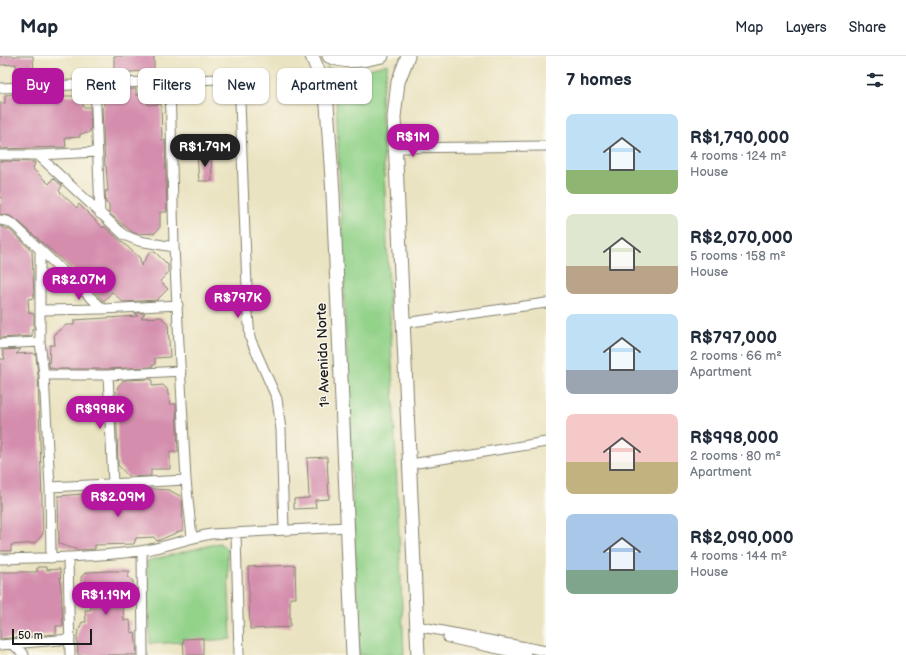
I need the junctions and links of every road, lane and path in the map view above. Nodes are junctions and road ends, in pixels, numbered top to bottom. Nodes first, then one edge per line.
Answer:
1 (312, 56) edge
2 (329, 56) edge
3 (382, 56) edge
4 (408, 56) edge
5 (205, 81) edge
6 (72, 84) edge
7 (0, 88) edge
8 (96, 104) edge
9 (171, 104) edge
10 (546, 146) edge
11 (396, 148) junction
12 (97, 152) junction
13 (0, 155) edge
14 (38, 155) junction
15 (100, 214) junction
16 (0, 220) edge
17 (174, 247) junction
18 (40, 250) junction
19 (546, 303) edge
20 (178, 304) junction
21 (103, 309) junction
22 (41, 310) junction
23 (404, 323) junction
24 (40, 342) junction
25 (0, 344) edge
26 (181, 371) junction
27 (44, 375) junction
28 (108, 375) junction
29 (546, 442) edge
30 (411, 464) junction
31 (186, 480) junction
32 (113, 484) junction
33 (50, 487) junction
34 (347, 527) junction
35 (284, 530) junction
36 (236, 532) junction
37 (192, 537) junction
38 (142, 551) junction
39 (51, 558) junction
40 (68, 558) junction
41 (0, 559) edge
42 (417, 628) junction
43 (70, 638) junction
44 (13, 644) junction
45 (0, 645) edge
46 (546, 651) edge
47 (24, 655) edge
48 (70, 655) edge
49 (144, 655) edge
50 (239, 655) edge
51 (352, 655) edge
52 (418, 655) edge
53 (526, 655) edge

1 - 34 main road, 1ᵃ Avenida Norte
2 - 3 main road
4 - 11 main road
5 - 35 street
6 - 7 street
8 - 12 street
9 - 17 street
10 - 11 street
11 - 23 main road
12 - 14 street
12 - 15 street
13 - 14 street
14 - 15 street
15 - 17 street
16 - 18 street
17 - 20 street
18 - 21 street
18 - 22 street
19 - 23 street
20 - 21 street
20 - 26 street
21 - 22 street
22 - 24 street
23 - 30 main road
24 - 25 street
24 - 27 street
26 - 28 street
26 - 31 street
27 - 28 street
27 - 33 street
28 - 32 street
29 - 30 street
30 - 42 main road
31 - 32 street
31 - 37 street
32 - 33 street
33 - 39 street
34 - 35 street
34 - 51 main road, 1ᵃ Avenida Norte
35 - 36 street
36 - 37 street
36 - 50 street
37 - 38 street
38 - 40 street
38 - 49 street
39 - 40 street
39 - 41 street
40 - 43 street
42 - 46 street
42 - 52 main road
42 - 53 street
43 - 44 street
43 - 48 street
44 - 45 street
44 - 47 street

